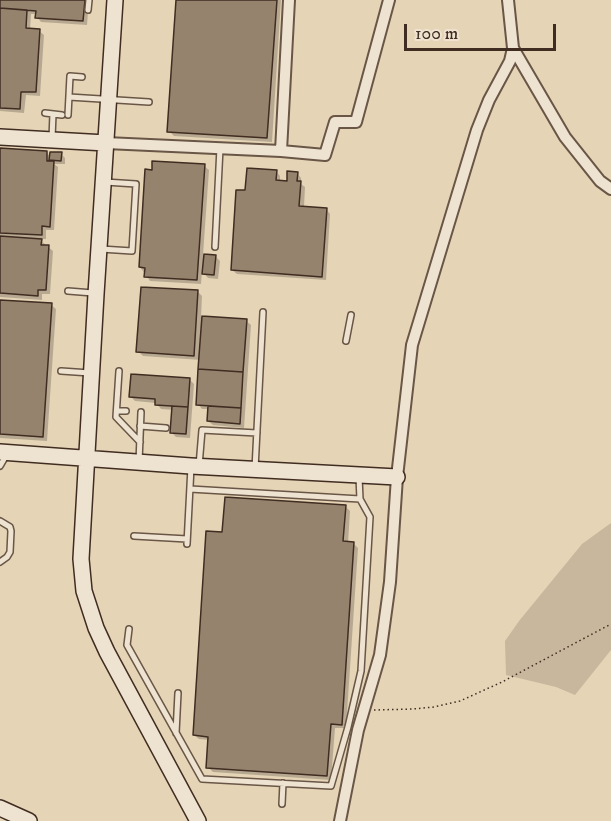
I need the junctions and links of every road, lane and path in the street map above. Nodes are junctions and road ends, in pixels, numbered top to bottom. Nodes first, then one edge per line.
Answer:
1 (89, 0) edge
2 (115, 0) edge
3 (288, 0) edge
4 (389, 0) edge
5 (508, 0) edge
6 (88, 10) dead end
7 (513, 48) junction
8 (82, 77) dead end
9 (69, 97) junction
10 (108, 100) junction
11 (149, 102) dead end
12 (45, 114) dead end
13 (53, 114) junction
14 (0, 136) edge
15 (52, 140) junction
16 (106, 143) junction
17 (220, 148) junction
18 (281, 151) junction
19 (103, 182) junction
20 (611, 189) edge
21 (214, 247) dead end
22 (99, 249) junction
23 (68, 291) dead end
24 (96, 294) junction
25 (263, 312) dead end
26 (351, 315) dead end
27 (346, 341) dead end
28 (61, 371) dead end
29 (119, 371) dead end
30 (92, 373) junction
31 (117, 411) junction
32 (126, 411) dead end
33 (141, 412) dead end
34 (140, 426) junction
35 (166, 428) dead end
36 (257, 433) junction
37 (140, 442) junction
38 (4, 452) edge
39 (86, 457) junction
40 (138, 462) junction
41 (0, 466) edge
42 (195, 466) junction
43 (255, 469) junction
44 (359, 475) junction
45 (397, 477) junction
46 (190, 489) junction
47 (360, 499) junction
48 (0, 521) edge
49 (134, 536) dead end
50 (0, 562) edge
51 (611, 624) edge
52 (129, 629) dead end
53 (178, 693) dead end
54 (364, 710) junction
55 (176, 733) junction
56 (283, 783) junction
57 (282, 804) dead end
58 (0, 808) edge
59 (29, 821) edge
60 (198, 821) edge
61 (340, 821) edge

1 - 6 lane
2 - 10 street
3 - 18 street
4 - 18 street
5 - 7 street
7 - 20 street
7 - 45 street
8 - 9 lane
9 - 10 lane
9 - 13 lane
10 - 11 lane
10 - 16 street
12 - 13 lane
13 - 15 lane
14 - 15 street
15 - 16 street
16 - 17 street
16 - 19 street
17 - 18 street
17 - 21 lane
19 - 22 street
19 - 22 lane
22 - 24 street
23 - 24 lane
24 - 30 street
25 - 36 lane
26 - 27 lane
28 - 30 lane
29 - 31 lane
30 - 39 street
31 - 32 lane
31 - 37 lane
33 - 34 lane
34 - 35 lane
34 - 37 lane
36 - 42 lane
36 - 43 lane
37 - 40 lane
38 - 39 street
38 - 41 lane
39 - 40 street
39 - 60 street
40 - 42 street
42 - 43 street
42 - 46 lane
43 - 44 street
44 - 45 street
44 - 47 lane
45 - 54 street
46 - 47 lane
46 - 49 lane
47 - 56 lane
48 - 50 lane
51 - 54 path
52 - 55 lane
53 - 55 lane
54 - 61 street
55 - 56 lane
56 - 57 lane
58 - 59 street

